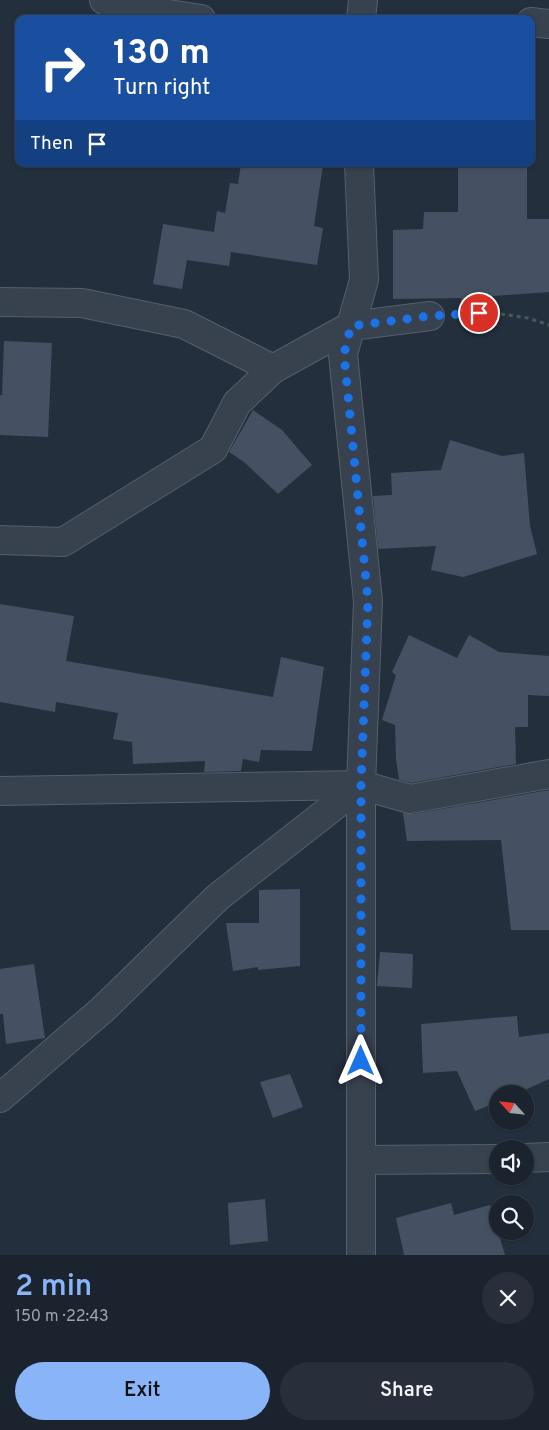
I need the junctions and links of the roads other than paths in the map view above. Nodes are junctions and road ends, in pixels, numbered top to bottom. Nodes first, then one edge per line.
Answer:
1 (104, 0) edge
2 (363, 0) edge
3 (175, 15) edge
4 (361, 15) edge
5 (535, 22) edge
6 (549, 24) edge
7 (359, 167) edge
8 (0, 302) edge
9 (430, 316) road end
10 (351, 326) junction
11 (273, 369) junction
12 (0, 540) edge
13 (549, 774) edge
14 (361, 784) junction
15 (0, 791) edge
16 (0, 1098) edge
17 (549, 1156) edge
18 (534, 1157) edge
19 (489, 1159) edge
20 (361, 1160) junction
21 (361, 1255) edge

1 - 3 street
2 - 4 street
5 - 6 street
7 - 10 street
8 - 11 street
9 - 10 street
10 - 11 street
10 - 14 street
11 - 12 street
13 - 14 street
14 - 15 street
14 - 16 street
14 - 20 street
17 - 18 street
19 - 20 street
20 - 21 street

